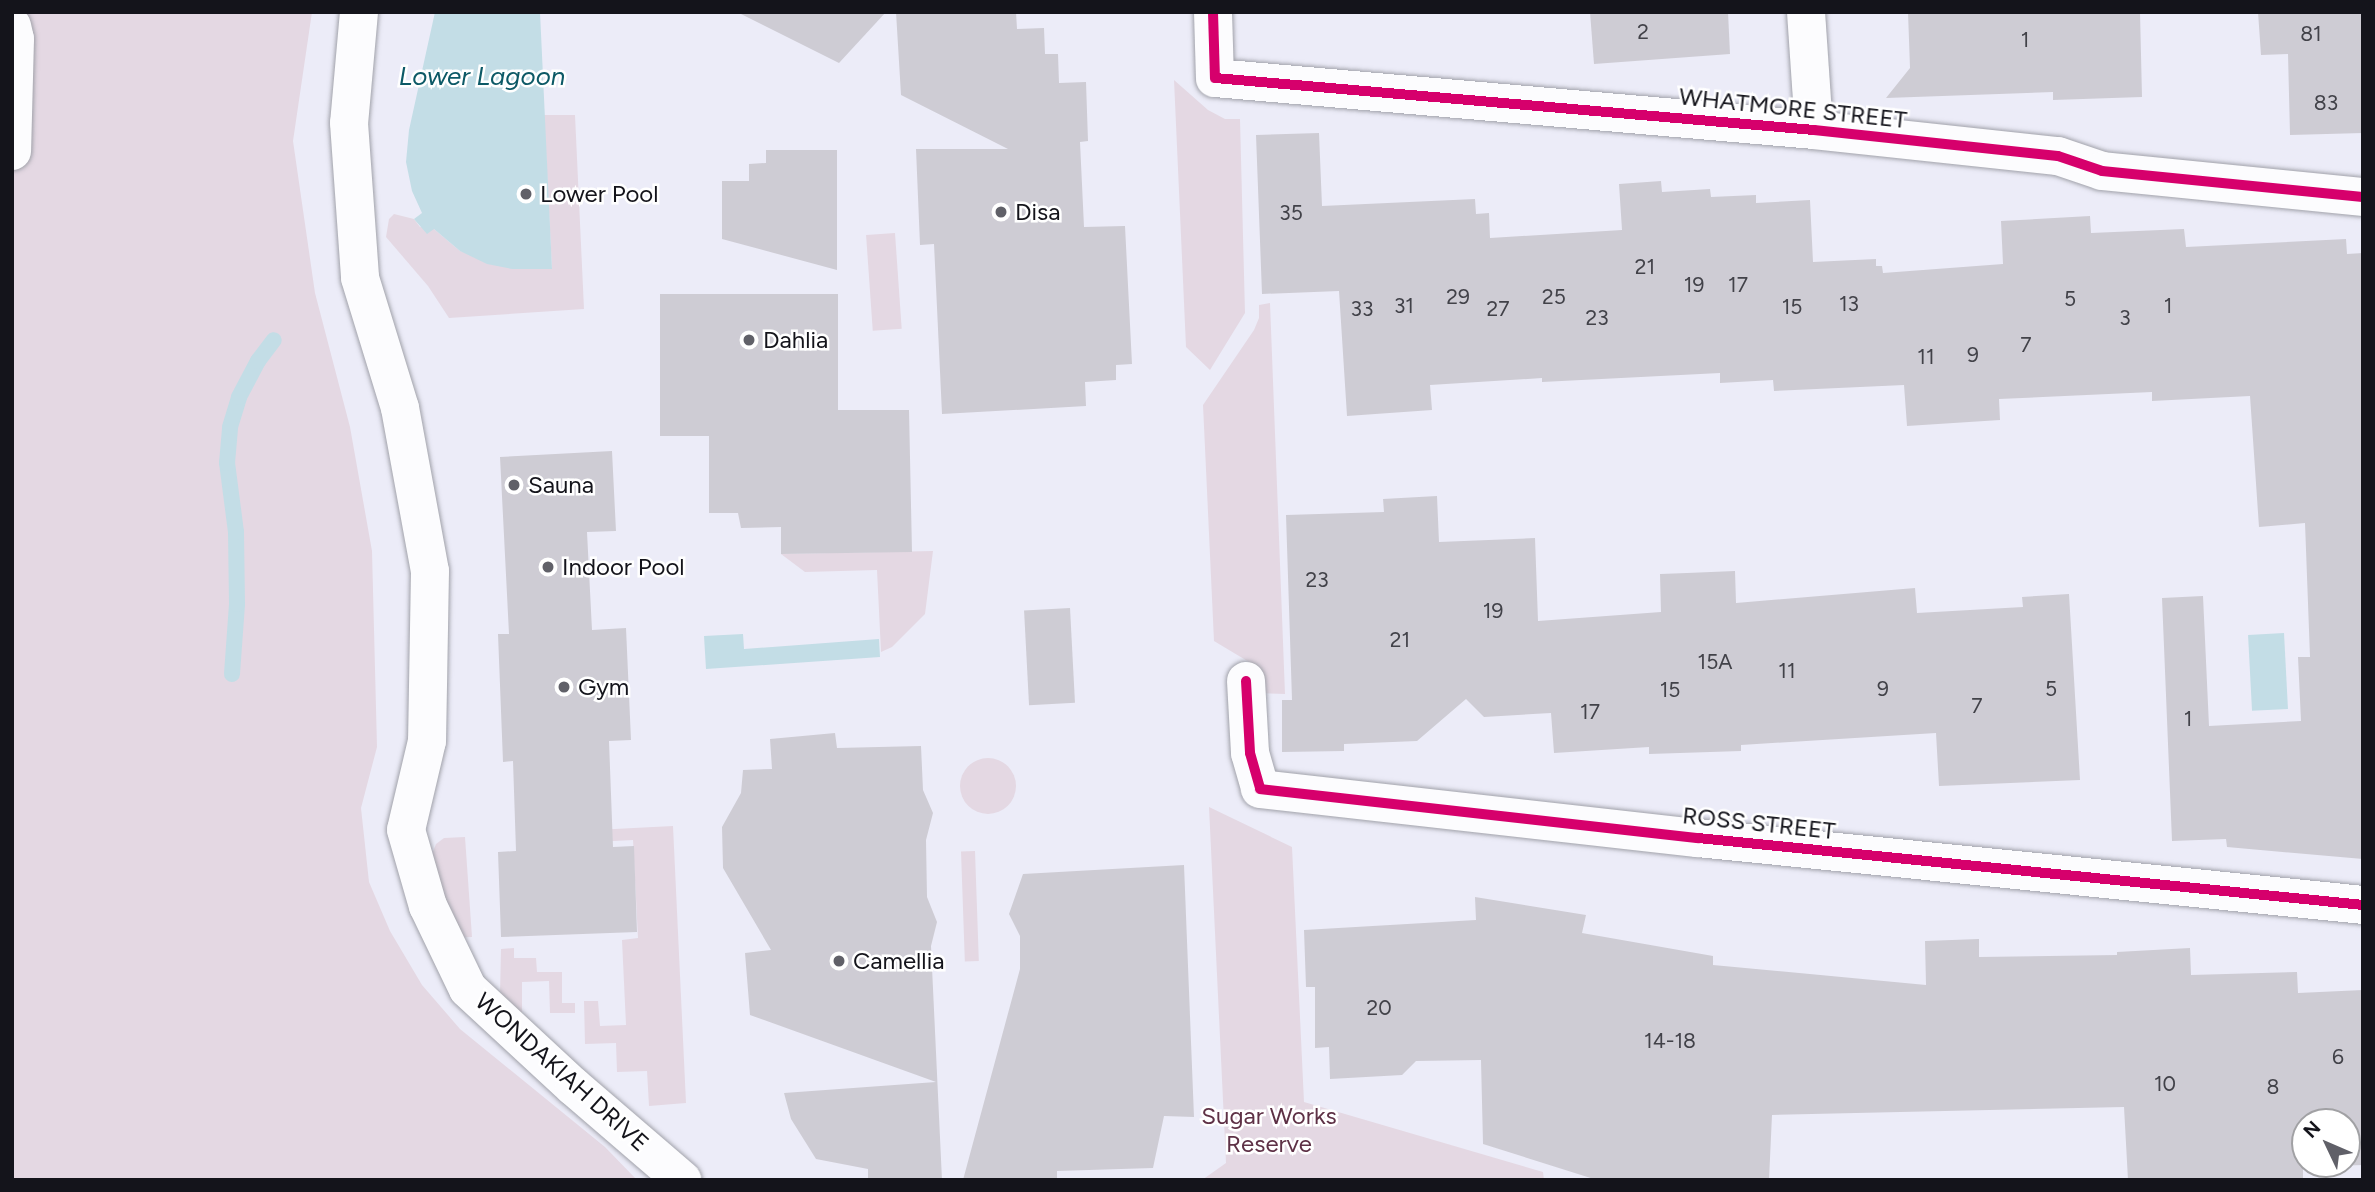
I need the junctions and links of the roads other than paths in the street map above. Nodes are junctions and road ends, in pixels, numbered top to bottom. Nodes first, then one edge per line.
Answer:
1 (359, 12) edge
2 (1213, 12) edge
3 (1806, 12) edge
4 (12, 26) edge
5 (1814, 130) junction
6 (12, 151) edge
7 (2363, 197) edge
8 (1246, 681) dead end
9 (2363, 905) edge
10 (682, 1180) edge

1 - 10 street, WONDAKIAH DRIVE
2 - 5 street, WHATMORE STREET
3 - 5 street
4 - 6 street
5 - 7 street, WHATMORE STREET
8 - 9 street, ROSS STREET

